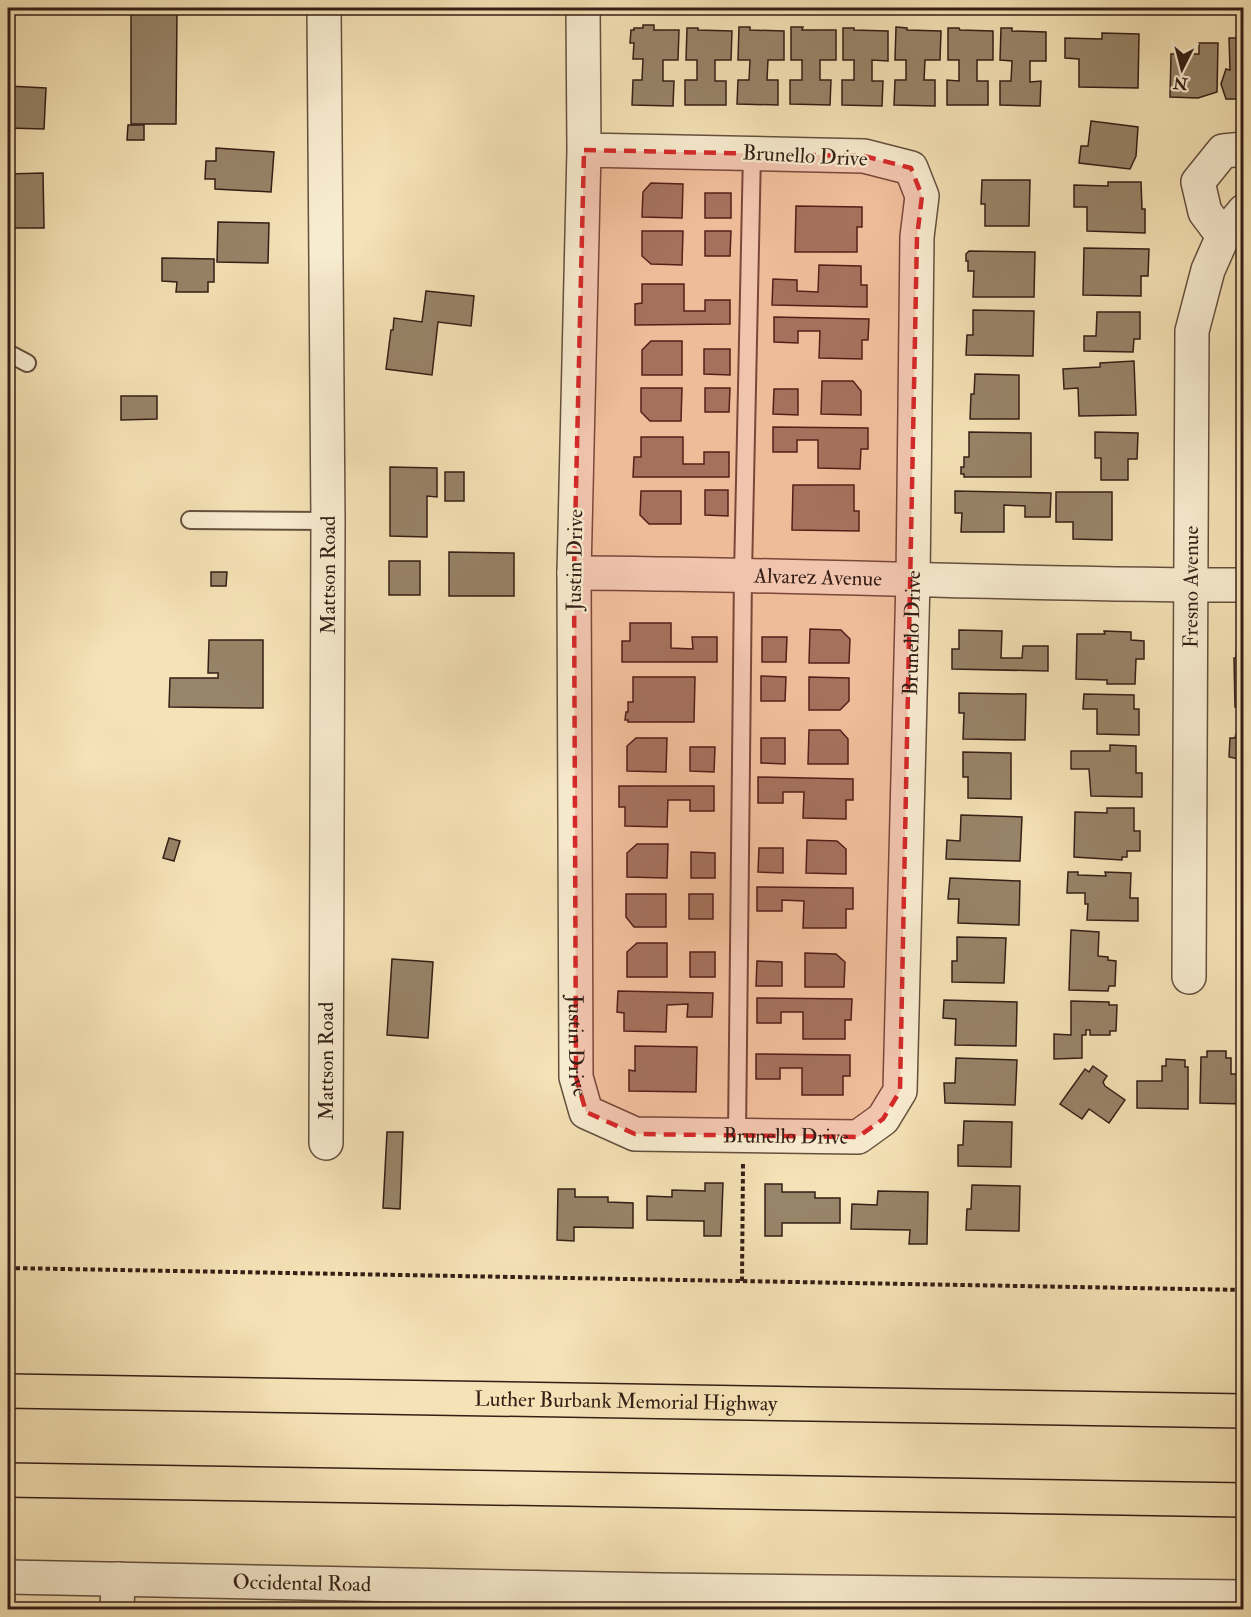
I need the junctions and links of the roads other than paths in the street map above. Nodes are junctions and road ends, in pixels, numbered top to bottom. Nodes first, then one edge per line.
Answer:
1 (324, 8) edge
2 (583, 8) edge
3 (1244, 149) edge
4 (584, 150) junction
5 (752, 153) junction
6 (1244, 210) edge
7 (1222, 236) junction
8 (8, 353) edge
9 (27, 363) dead end
10 (190, 520) dead end
11 (328, 521) junction
12 (574, 573) junction
13 (743, 575) junction
14 (913, 580) junction
15 (1191, 585) junction
16 (1244, 585) edge
17 (1189, 976) dead end
18 (586, 1112) joint
19 (740, 1135) junction
20 (326, 1143) dead end
21 (8, 1391) edge
22 (1244, 1411) edge
23 (8, 1480) edge
24 (1244, 1500) edge
25 (8, 1577) edge
26 (117, 1594) edge
27 (1244, 1597) edge
28 (659, 1600) edge

1 - 11 street, Mattson Road
2 - 4 street, Justin Drive
3 - 7 street
4 - 5 street, Brunello Drive
4 - 12 street, Justin Drive
5 - 13 lane
5 - 14 street, Brunello Drive
6 - 7 street, Fresno Avenue
7 - 15 street, Fresno Avenue
8 - 9 lane
10 - 11 lane
11 - 20 street, Mattson Road
12 - 13 street, Alvarez Avenue
12 - 18 street, Justin Drive
13 - 14 street, Alvarez Avenue
13 - 19 lane
14 - 15 street, Alvarez Avenue
14 - 19 street, Brunello Drive
15 - 16 street, Alvarez Avenue
15 - 17 street, Fresno Avenue
18 - 19 street, Brunello Drive
21 - 22 highway, Luther Burbank Memorial Highway
23 - 24 highway
25 - 26 street, Occidental Road
26 - 28 street, Occidental Road
27 - 28 street, Occidental Road

